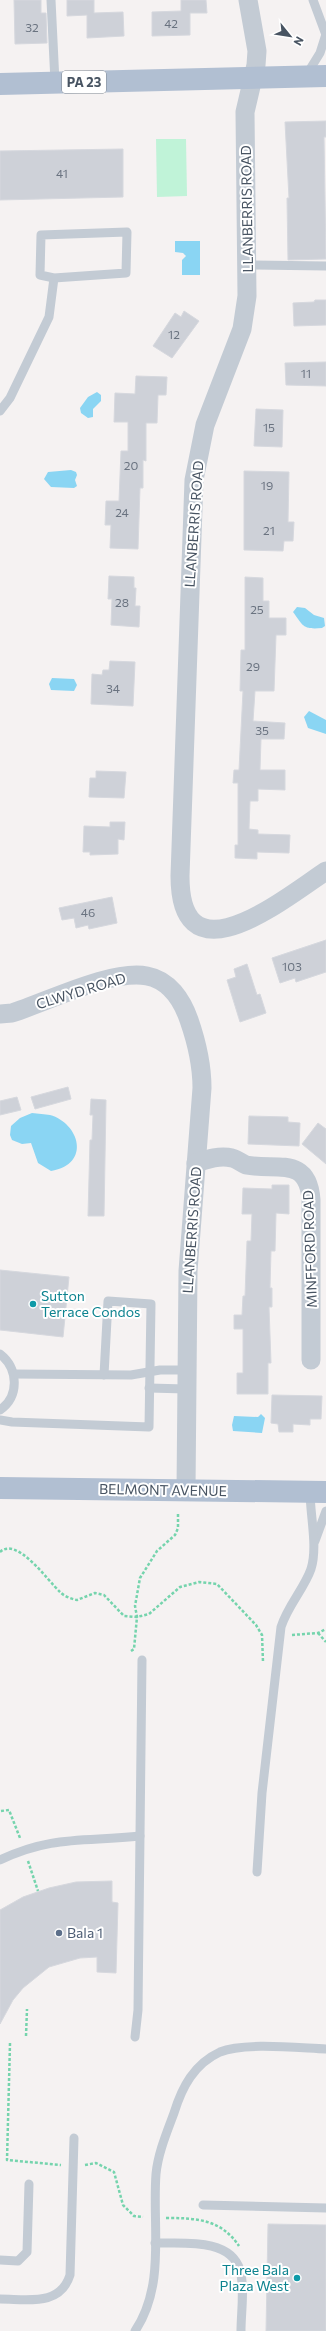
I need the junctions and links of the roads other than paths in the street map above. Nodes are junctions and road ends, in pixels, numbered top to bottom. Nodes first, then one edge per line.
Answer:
1 (51, 0) edge
2 (248, 0) edge
3 (313, 0) edge
4 (326, 34) edge
5 (316, 77) edge
6 (254, 78) junction
7 (55, 82) junction
8 (0, 84) edge
9 (248, 265) junction
10 (326, 266) edge
11 (54, 278) junction
12 (10, 398) junction
13 (0, 399) edge
14 (0, 411) edge
15 (326, 871) edge
16 (162, 982) joint
17 (0, 1014) edge
18 (196, 1163) junction
19 (0, 1354) edge
20 (311, 1360) dead end
21 (186, 1370) junction
22 (150, 1373) junction
23 (14, 1374) junction
24 (104, 1375) junction
25 (149, 1388) junction
26 (186, 1389) junction
27 (0, 1410) edge
28 (0, 1420) edge
29 (0, 1488) edge
30 (186, 1490) junction
31 (318, 1492) edge
32 (326, 1511) edge
33 (314, 1544) junction
34 (142, 1660) dead end
35 (140, 1836) junction
36 (0, 1860) edge
37 (257, 1872) dead end
38 (134, 2037) dead end
39 (326, 2049) edge
40 (74, 2138) dead end
41 (29, 2184) dead end
42 (203, 2205) dead end
43 (326, 2208) edge
44 (155, 2243) junction
45 (0, 2260) edge
46 (0, 2299) edge
47 (135, 2331) edge
48 (241, 2331) edge

1 - 7 lane
2 - 6 street, LLANBERRIS ROAD
3 - 4 lane
4 - 5 lane
5 - 6 main road, PA 23
6 - 7 main road, PA 23
6 - 9 street, LLANBERRIS ROAD
7 - 8 main road, PA 23
9 - 10 lane
9 - 15 street, LLANBERRIS ROAD
11 - 11 lane
11 - 12 lane
12 - 13 lane
12 - 14 lane
16 - 17 street, CLWYD ROAD
16 - 18 street, LLANBERRIS ROAD
18 - 20 street, MINFFORD ROAD
18 - 21 street, LLANBERRIS ROAD
19 - 23 lane
21 - 22 lane
21 - 26 street, LLANBERRIS ROAD
22 - 24 lane
22 - 24 lane
22 - 25 lane
23 - 24 lane
23 - 27 lane
25 - 26 lane
25 - 28 lane
26 - 30 street, LLANBERRIS ROAD
29 - 30 main road, BELMONT AVENUE
30 - 31 main road, BELMONT AVENUE
31 - 33 lane
32 - 33 lane
33 - 37 lane
34 - 35 lane
35 - 36 lane
35 - 38 lane
39 - 44 lane
40 - 46 lane
41 - 45 lane
42 - 43 lane
44 - 47 lane
44 - 48 lane

